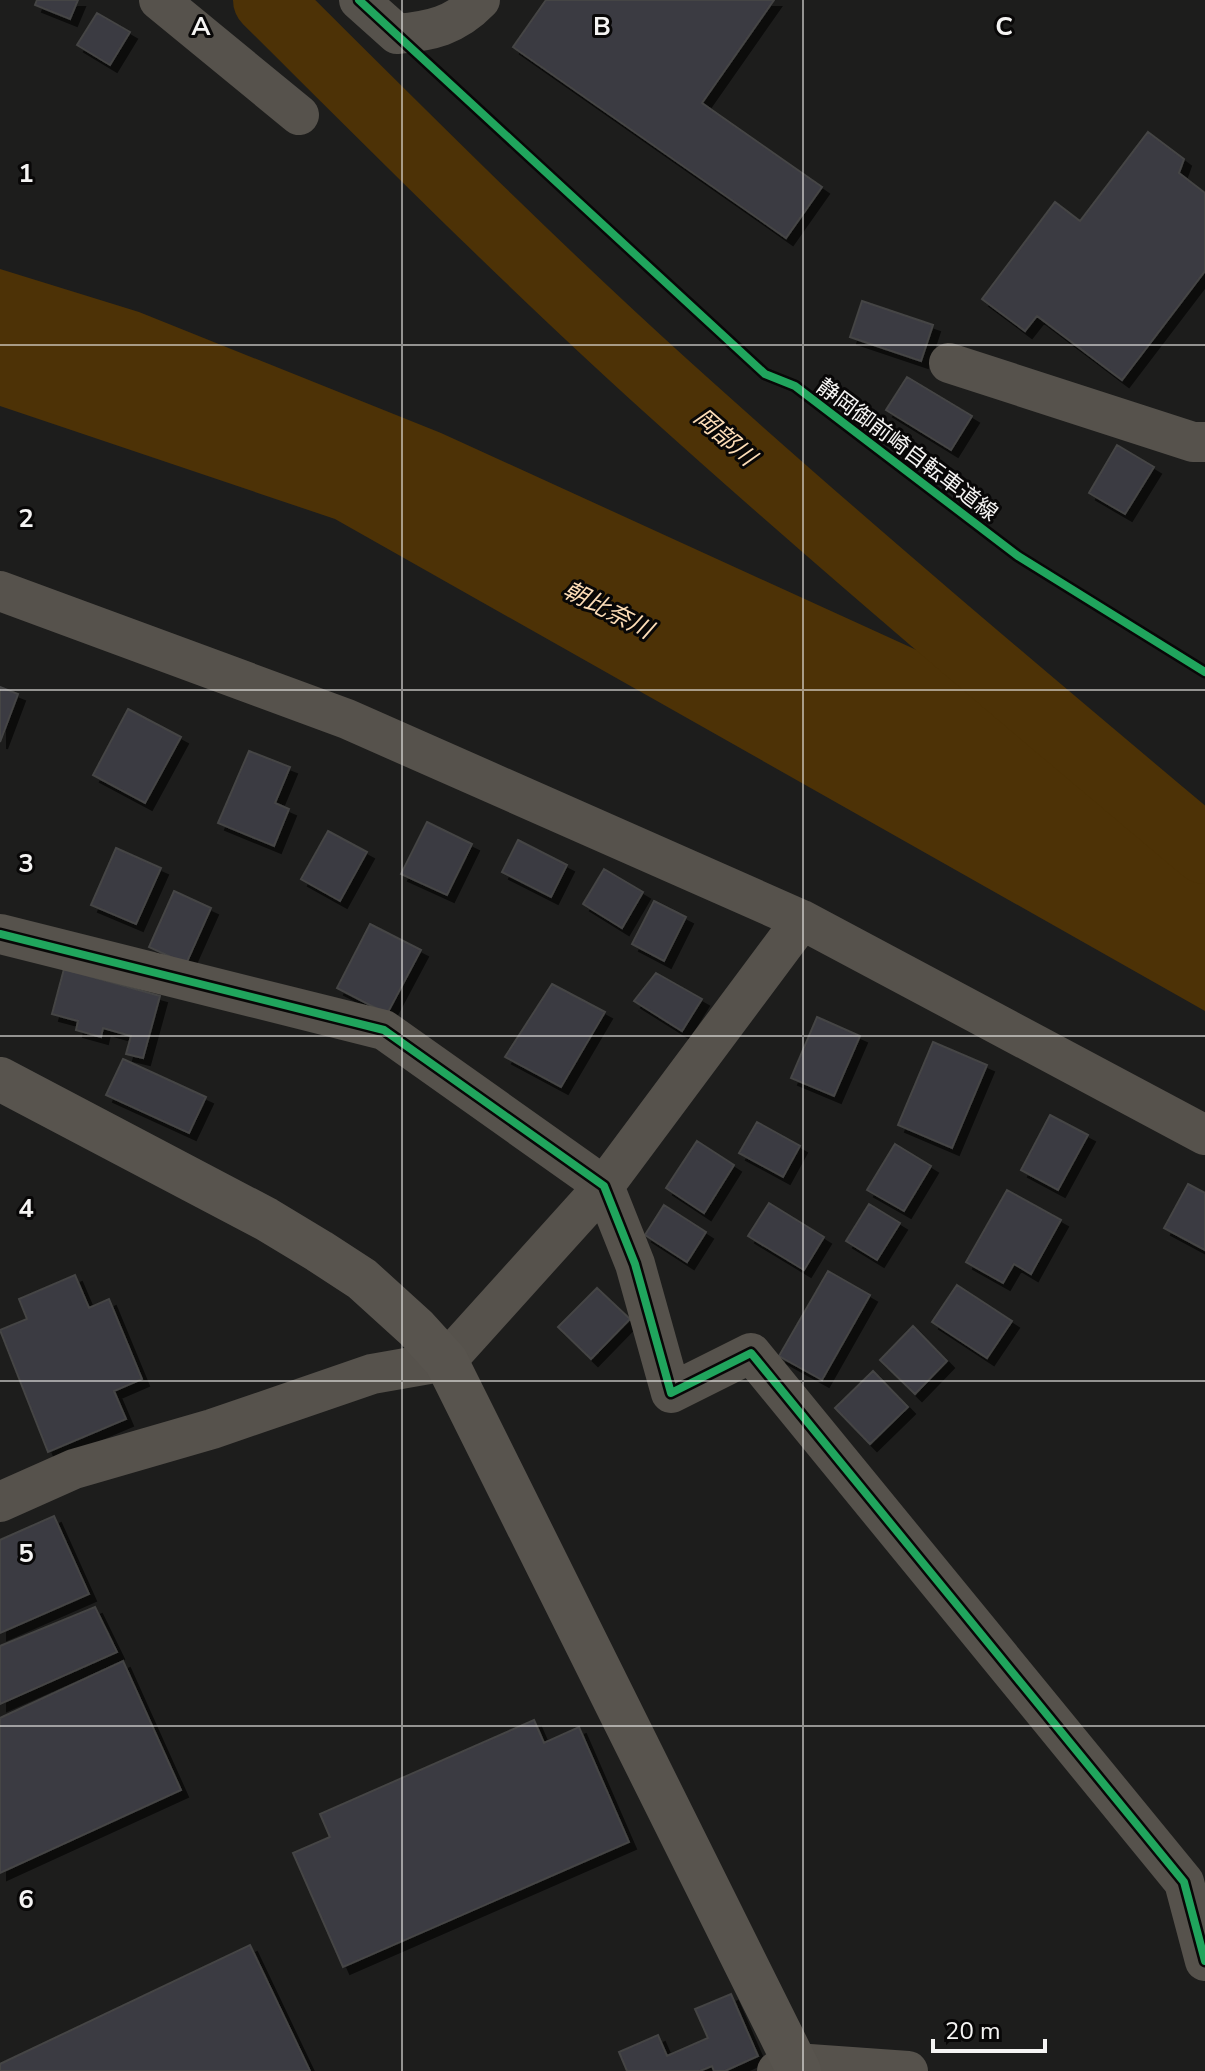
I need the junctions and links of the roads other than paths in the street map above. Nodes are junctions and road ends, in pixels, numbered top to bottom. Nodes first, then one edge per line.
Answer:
1 (159, 0) edge
2 (359, 0) edge
3 (480, 0) edge
4 (299, 115) dead end
5 (949, 363) dead end
6 (1205, 442) edge
7 (0, 591) edge
8 (802, 920) junction
9 (0, 934) edge
10 (0, 1079) edge
11 (1205, 1135) edge
12 (604, 1186) junction
13 (446, 1361) junction
14 (0, 1502) edge
15 (1205, 1961) edge
16 (791, 2068) edge
17 (908, 2071) edge

1 - 4 street
2 - 3 street
5 - 6 street
7 - 8 street
8 - 11 street
8 - 12 street
9 - 12 street
10 - 13 street
12 - 13 street
12 - 15 street
13 - 14 street
13 - 16 street
16 - 17 street

